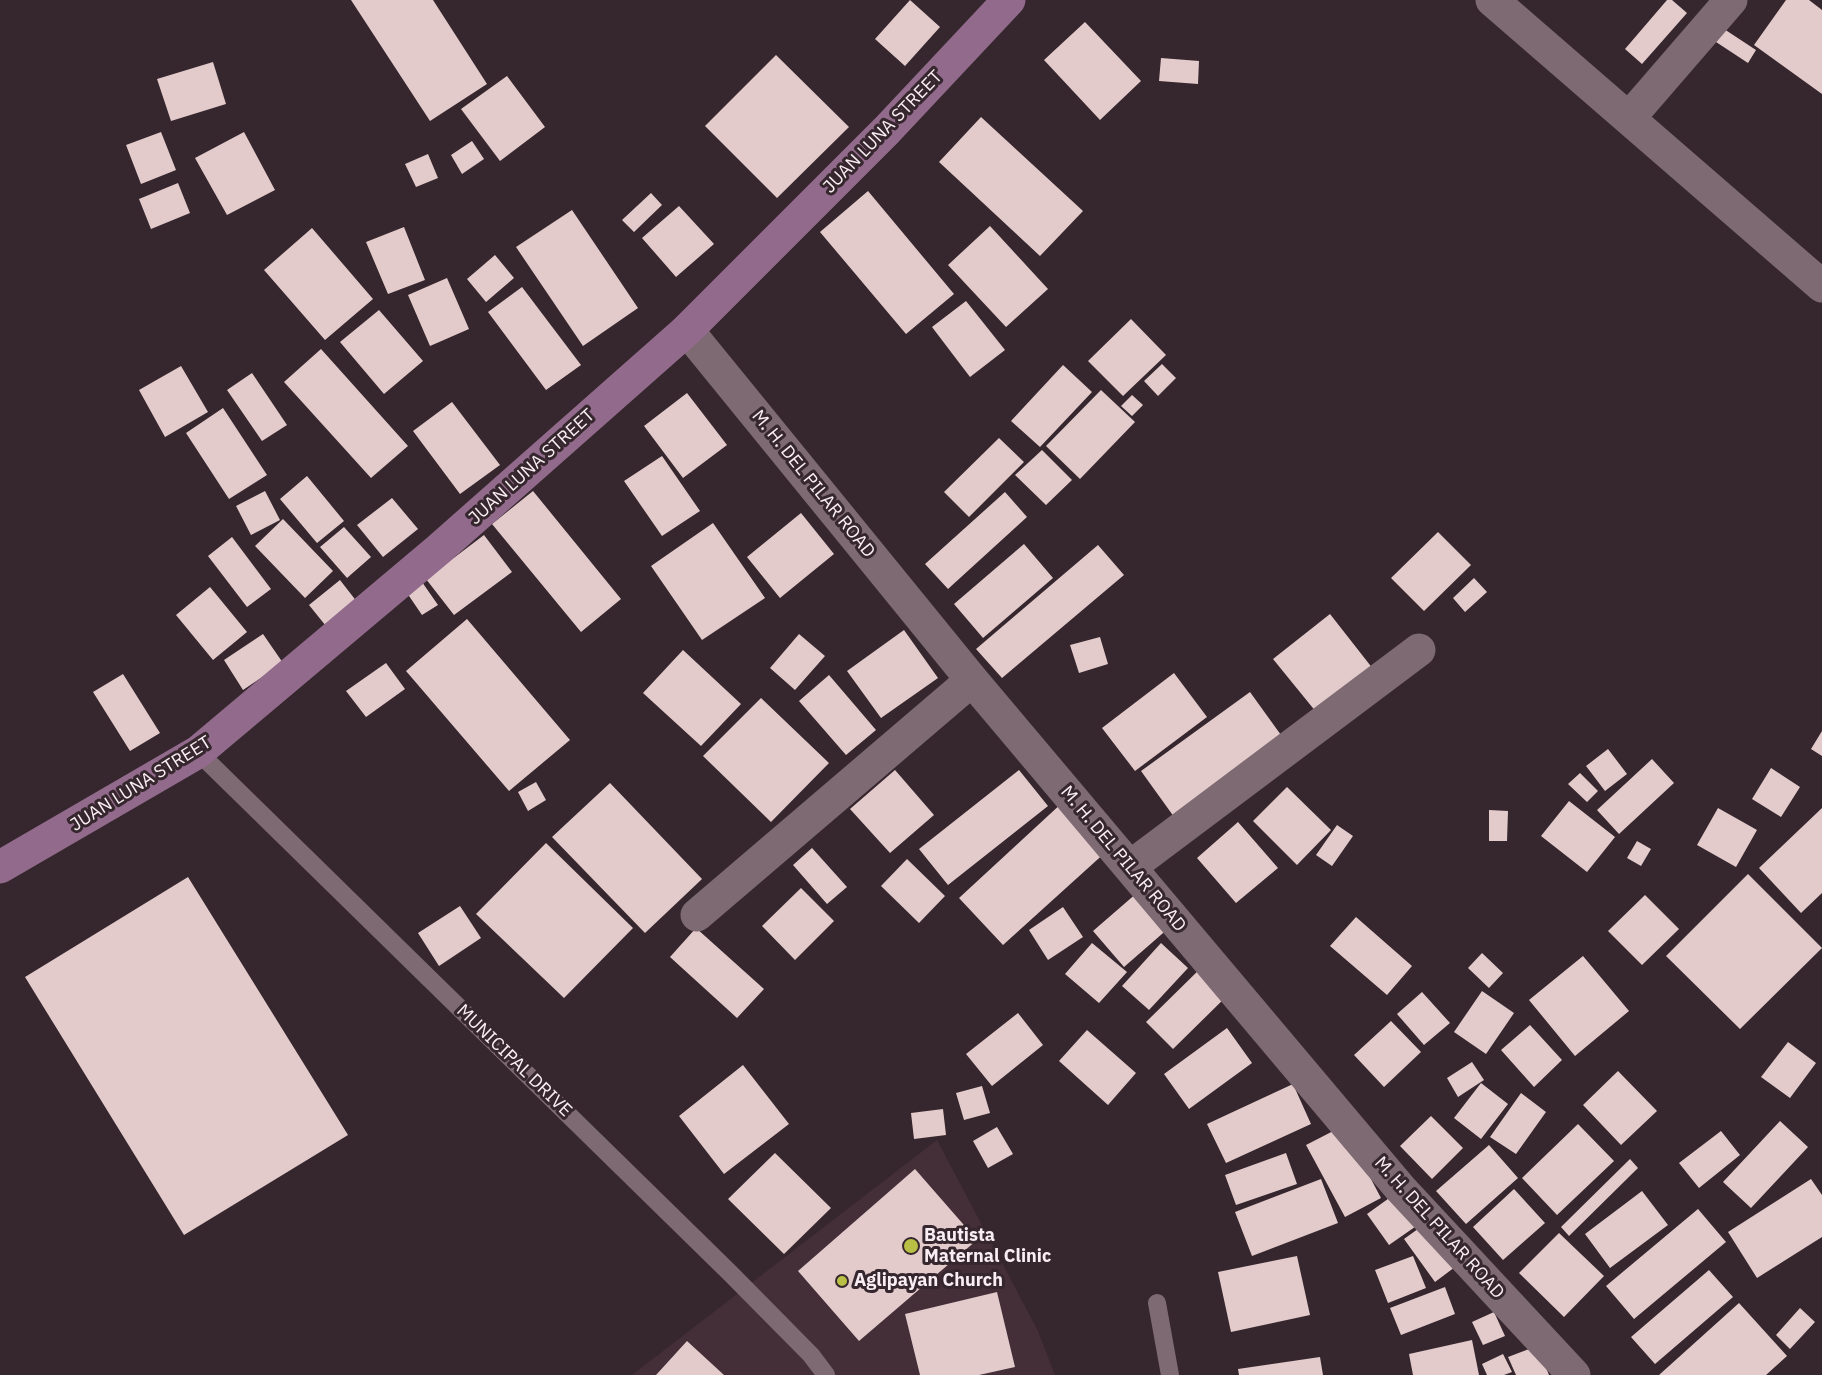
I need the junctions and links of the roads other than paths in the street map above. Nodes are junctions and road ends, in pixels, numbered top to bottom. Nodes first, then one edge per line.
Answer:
1 (1009, 0) edge
2 (1492, 0) edge
3 (1731, 0) edge
4 (1629, 118) junction
5 (1822, 286) edge
6 (687, 330) junction
7 (1419, 650) dead end
8 (972, 680) junction
9 (198, 752) junction
10 (0, 867) edge
11 (1130, 867) junction
12 (697, 915) dead end
13 (1157, 1303) dead end
14 (826, 1375) edge
15 (1170, 1375) edge
16 (1574, 1375) edge

1 - 6 street, JUAN LUNA STREET
2 - 4 street
3 - 4 street
4 - 5 street
6 - 8 street, M. H. DEL PILAR ROAD
6 - 9 street, JUAN LUNA STREET
7 - 11 street
8 - 11 street, M. H. DEL PILAR ROAD
8 - 12 street
9 - 10 street, JUAN LUNA STREET
9 - 14 lane, MUNICIPAL DRIVE
11 - 16 street, M. H. DEL PILAR ROAD
13 - 15 lane

